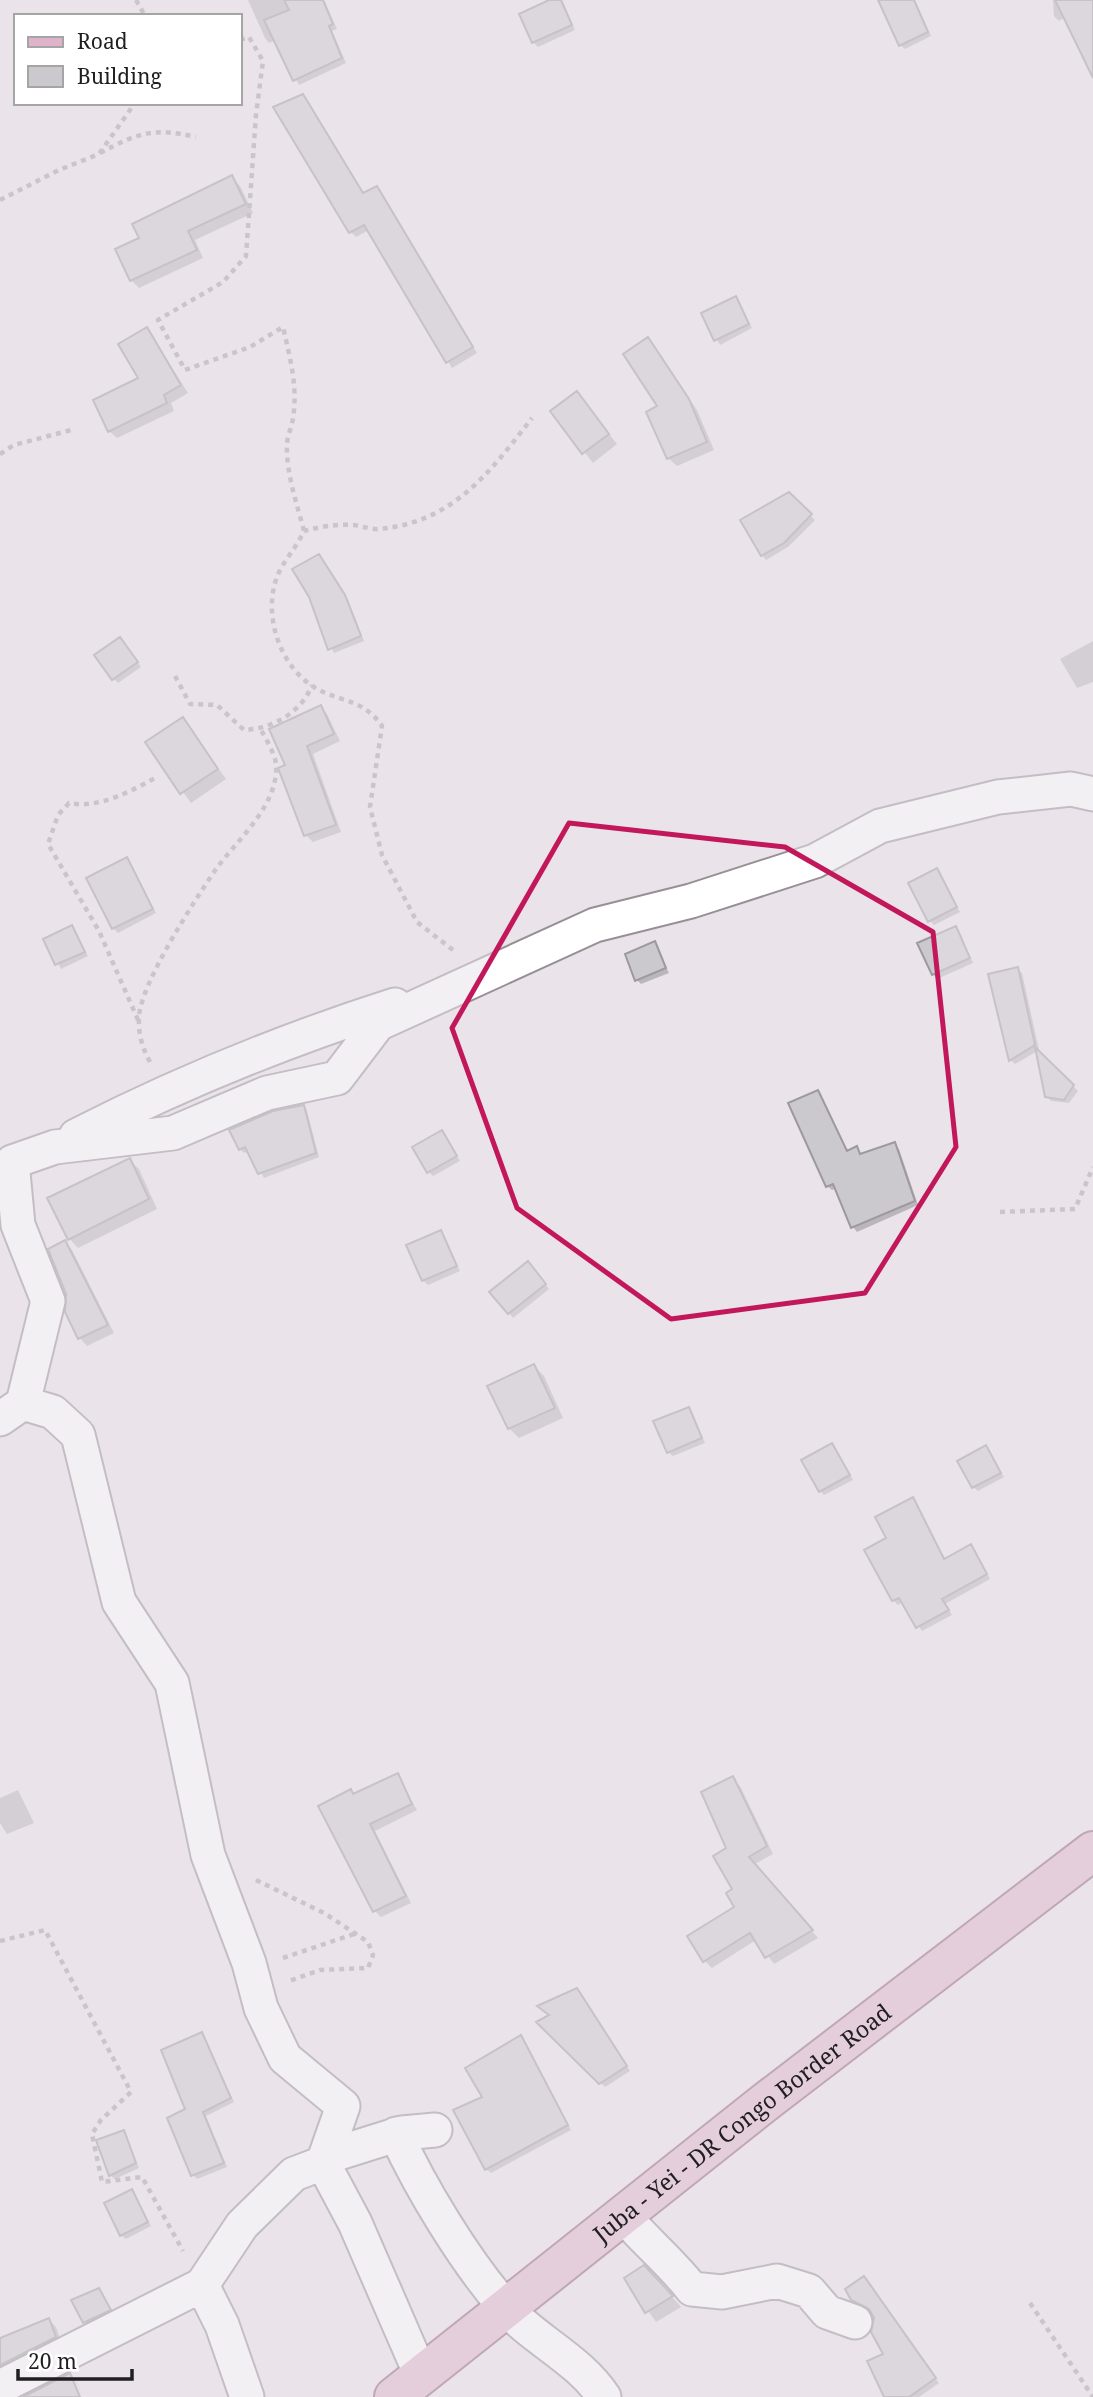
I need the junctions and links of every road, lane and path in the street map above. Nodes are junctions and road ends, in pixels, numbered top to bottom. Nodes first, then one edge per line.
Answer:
1 (242, 39) edge
2 (134, 105) edge
3 (196, 137) dead end
4 (99, 154) junction
5 (0, 200) edge
6 (532, 418) dead end
7 (75, 429) dead end
8 (0, 454) edge
9 (304, 531) junction
10 (175, 676) dead end
11 (312, 685) junction
12 (261, 730) junction
13 (157, 777) dead end
14 (1093, 794) edge
15 (489, 974) junction
16 (139, 1024) junction
17 (166, 1093) junction
18 (55, 1147) junction
19 (6, 1163) edge
20 (1093, 1167) edge
21 (1000, 1212) dead end
22 (11, 1411) edge
23 (1093, 1851) edge
24 (212, 1866) junction
25 (355, 1934) junction
26 (0, 1941) edge
27 (254, 1982) junction
28 (435, 2130) dead end
29 (396, 2134) junction
30 (324, 2160) junction
31 (623, 2215) junction
32 (202, 2285) junction
33 (1030, 2303) dead end
34 (506, 2308) junction
35 (855, 2322) dead end
36 (407, 2386) edge
37 (0, 2387) edge
38 (247, 2397) edge
39 (604, 2397) edge
40 (1093, 2397) edge

1 - 9 path
2 - 4 path
3 - 4 path
4 - 5 path
6 - 9 path
7 - 8 path
9 - 11 path
10 - 12 path
11 - 12 path
11 - 15 path
12 - 16 path
13 - 16 path
14 - 15 street
15 - 17 street
15 - 18 street
16 - 17 path
17 - 18 street
18 - 19 street
19 - 22 street
20 - 21 path
22 - 24 street
23 - 31 main road, Juba - Yei - DR Congo Border Road
24 - 25 path
24 - 27 street
25 - 27 path
25 - 27 path
26 - 32 path
27 - 30 street
28 - 29 street
29 - 30 street
29 - 34 street
30 - 32 street
30 - 36 street
31 - 34 main road, Juba - Yei - DR Congo Border Road
31 - 35 street
32 - 37 street
32 - 38 street
33 - 40 path
34 - 36 main road, Juba - Yei - DR Congo Border Road
34 - 39 street

